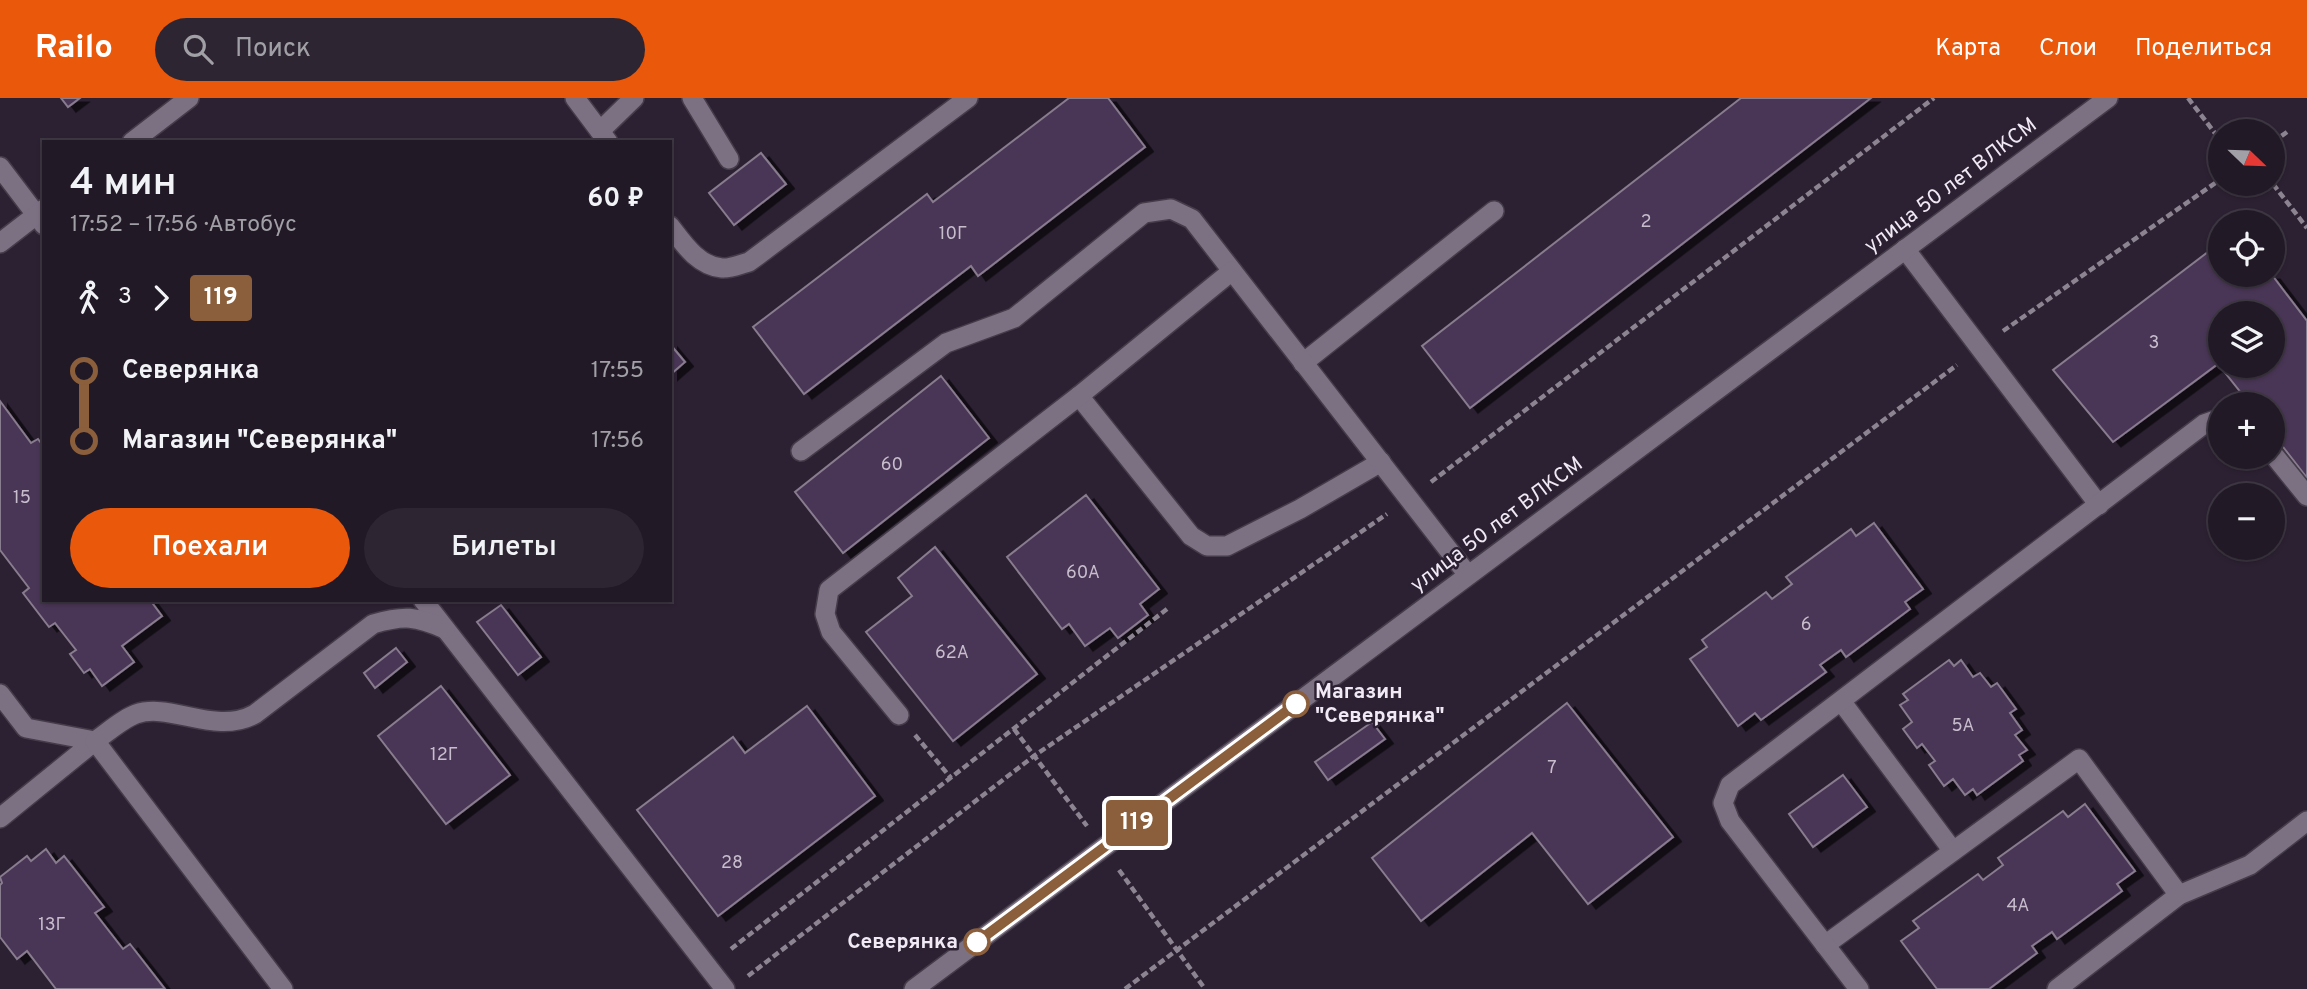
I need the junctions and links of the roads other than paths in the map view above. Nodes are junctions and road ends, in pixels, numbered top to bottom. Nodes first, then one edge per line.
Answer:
1 (189, 98) edge
2 (575, 98) edge
3 (634, 98) edge
4 (692, 98) edge
5 (968, 98) edge
6 (2108, 98) edge
7 (604, 136) edge
8 (135, 140) edge
9 (729, 159) dead end
10 (0, 167) edge
11 (1494, 211) dead end
12 (41, 216) edge
13 (672, 229) edge
14 (0, 243) edge
15 (1905, 249) junction
16 (1232, 271) junction
17 (1303, 363) junction
18 (1079, 396) junction
19 (2208, 423) edge
20 (801, 451) dead end
21 (1381, 462) junction
22 (2285, 469) edge
23 (2307, 496) edge
24 (2099, 505) junction
25 (1468, 575) junction
26 (425, 602) edge
27 (445, 629) junction
28 (0, 694) edge
29 (1841, 701) junction
30 (899, 715) road end
31 (95, 741) junction
32 (0, 818) edge
33 (2307, 821) edge
34 (1953, 851) junction
35 (2179, 895) junction
36 (1825, 945) junction
37 (733, 985) edge
38 (283, 989) edge
39 (914, 989) edge
40 (1859, 989) edge
41 (2057, 989) edge

1 - 8 main road
2 - 7 main road
3 - 7 main road
4 - 9 main road
5 - 13 main road
6 - 15 main road, улица 50 лет ВЛКСМ
10 - 12 main road
11 - 17 main road
12 - 14 main road
15 - 24 main road
15 - 25 main road, улица 50 лет ВЛКСМ
16 - 17 main road
16 - 18 main road
16 - 20 main road
17 - 21 main road
18 - 21 main road
18 - 30 main road
19 - 24 main road
21 - 25 main road
22 - 23 main road
24 - 29 main road
25 - 39 main road, улица 50 лет ВЛКСМ
26 - 27 main road
27 - 31 main road
27 - 37 main road
28 - 31 main road
29 - 34 main road
29 - 36 main road
31 - 32 main road
31 - 38 main road
33 - 35 main road
34 - 35 main road
34 - 36 main road
35 - 41 main road
36 - 40 main road

